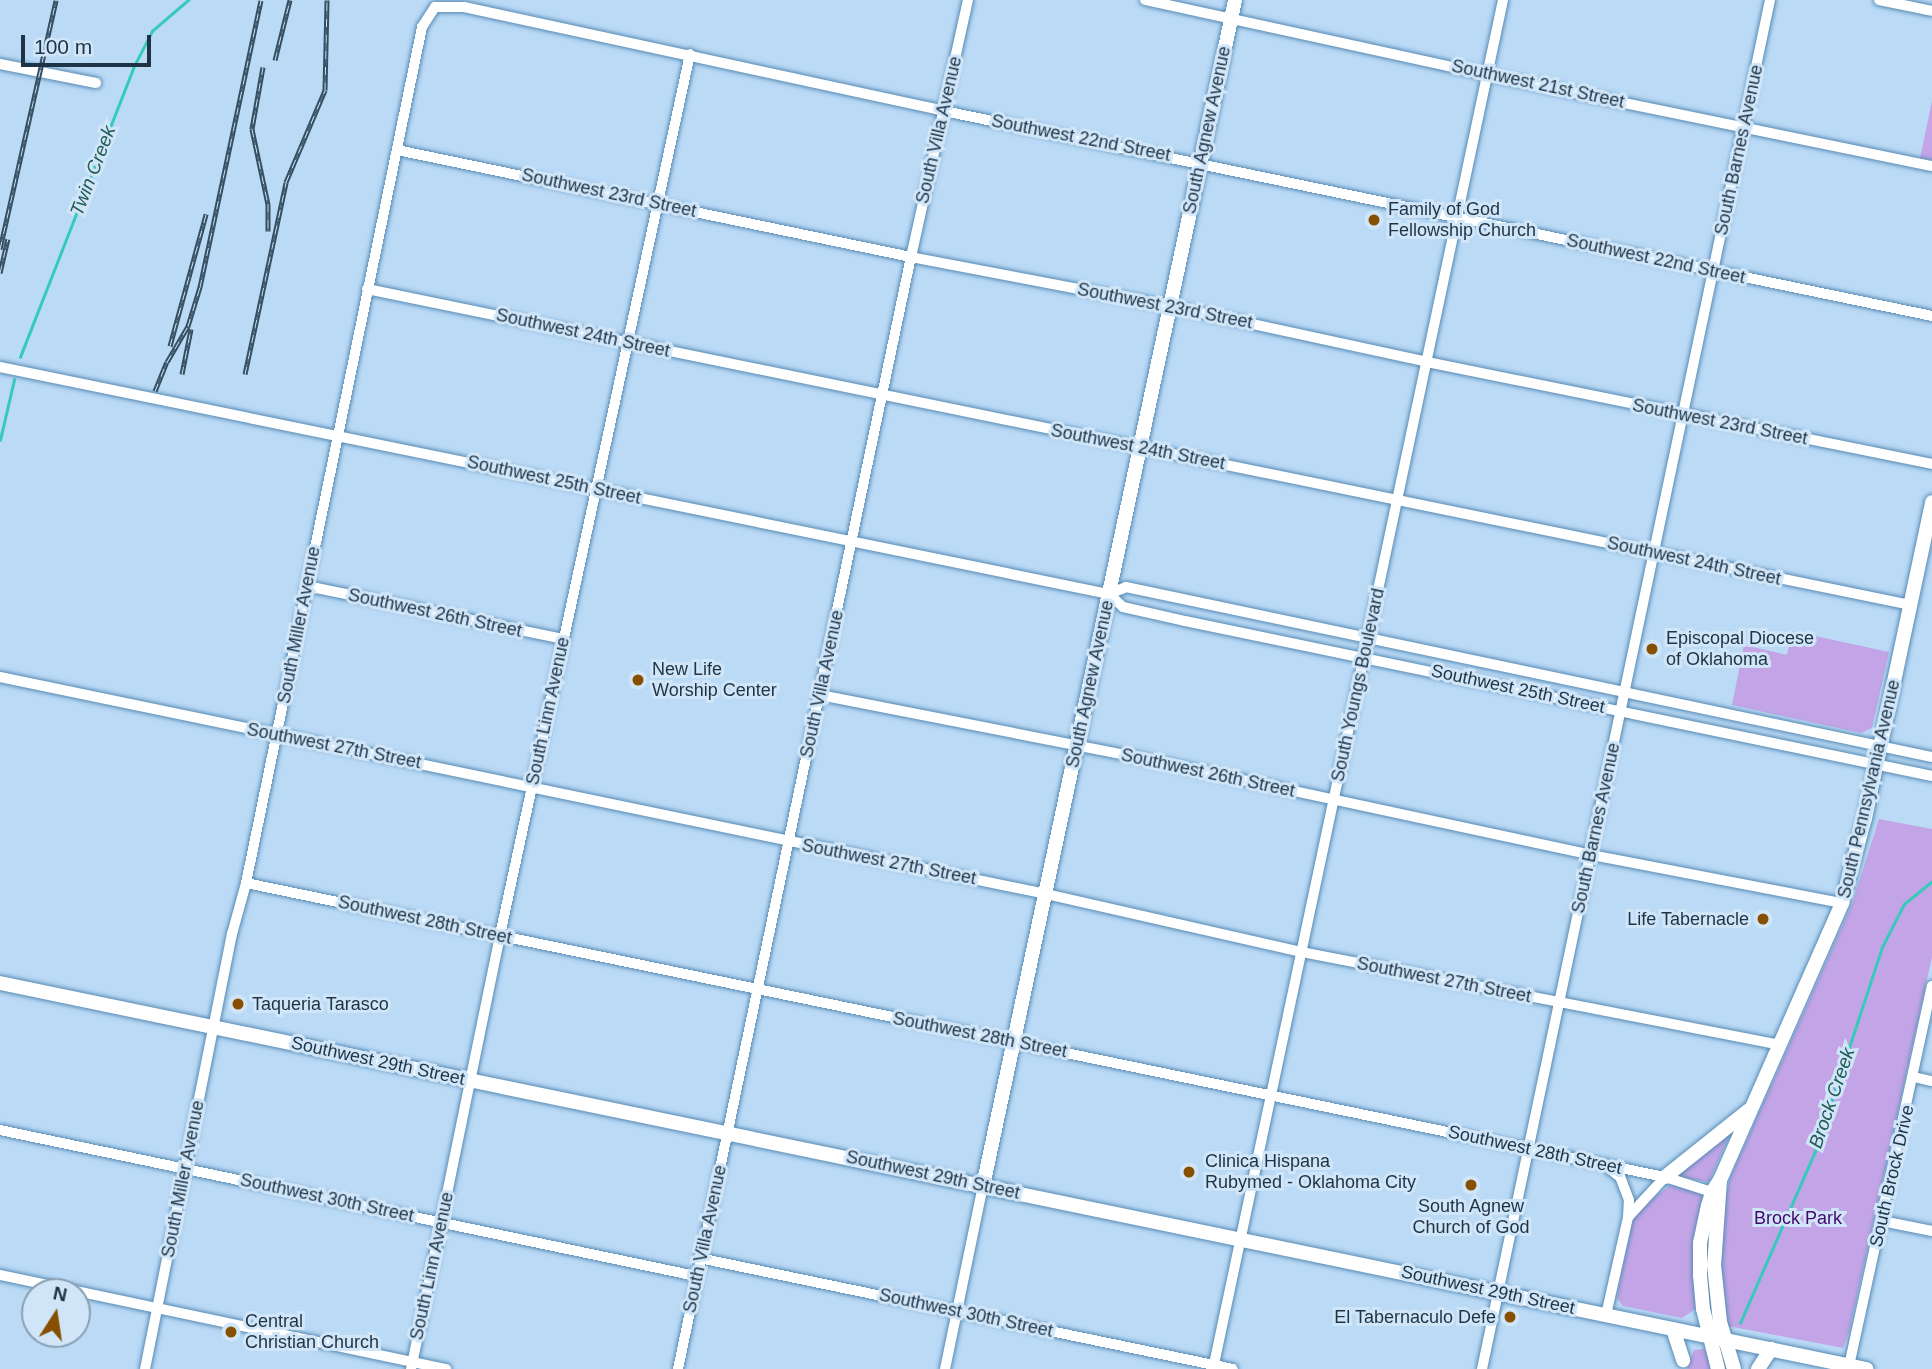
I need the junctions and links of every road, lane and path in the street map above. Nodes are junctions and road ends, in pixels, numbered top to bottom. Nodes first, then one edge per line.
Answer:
1 (968, 0) edge
2 (1144, 0) edge
3 (1235, 0) edge
4 (1503, 0) edge
5 (1770, 0) edge
6 (1879, 0) edge
7 (435, 7) joint
8 (1932, 11) edge
9 (1231, 17) junction
10 (690, 54) junction
11 (0, 64) edge
12 (1488, 75) junction
13 (96, 83) dead end
14 (944, 111) junction
15 (1743, 126) junction
16 (397, 150) junction
17 (1200, 162) junction
18 (1932, 166) edge
19 (657, 202) junction
20 (1456, 218) junction
21 (911, 257) junction
22 (1714, 270) junction
23 (367, 289) junction
24 (1170, 306) junction
25 (1932, 316) edge
26 (628, 342) junction
27 (1427, 362) junction
28 (0, 368) edge
29 (881, 396) junction
30 (1683, 414) junction
31 (336, 435) junction
32 (1140, 446) junction
33 (1932, 464) edge
34 (595, 489) junction
35 (1397, 500) junction
36 (1932, 502) edge
37 (853, 541) junction
38 (1653, 553) junction
39 (307, 586) junction
40 (1109, 594) junction
41 (1910, 605) junction
42 (1369, 638) junction
43 (563, 639) junction
44 (1364, 658) junction
45 (0, 677) edge
46 (1624, 691) junction
47 (820, 695) junction
48 (1620, 710) junction
49 (277, 735) junction
50 (1077, 746) junction
51 (1881, 746) junction
52 (1932, 757) edge
53 (1877, 764) junction
54 (1932, 776) edge
55 (533, 786) junction
56 (1334, 800) junction
57 (789, 841) junction
58 (1592, 855) junction
59 (246, 883) junction
60 (1045, 894) junction
61 (1843, 903) junction
62 (500, 935) junction
63 (1302, 952) junction
64 (0, 983) edge
65 (1932, 986) edge
66 (759, 990) junction
67 (1559, 1002) junction
68 (213, 1027) junction
69 (1014, 1041) junction
70 (1779, 1045) junction
71 (1914, 1077) junction
72 (470, 1080) junction
73 (1932, 1080) edge
74 (1270, 1095) junction
75 (1751, 1109) junction
76 (0, 1130) edge
77 (727, 1133) junction
78 (1528, 1149) junction
79 (1605, 1166) junction
80 (184, 1168) junction
81 (1665, 1177) junction
82 (983, 1186) junction
83 (1716, 1186) junction
84 (1628, 1217) junction
85 (1882, 1221) junction
86 (442, 1222) junction
87 (1932, 1231) edge
88 (1240, 1239) junction
89 (699, 1258) junction
90 (0, 1275) edge
91 (696, 1276) junction
92 (1497, 1292) junction
93 (158, 1308) junction
94 (1703, 1309) junction
95 (957, 1311) junction
96 (1606, 1315) junction
97 (1672, 1329) junction
98 (1705, 1336) junction
99 (1726, 1339) junction
100 (1771, 1349) junction
101 (1682, 1364) edge
102 (412, 1365) edge
103 (1849, 1366) junction
104 (1213, 1367) edge
105 (145, 1369) edge
106 (446, 1369) edge
107 (678, 1369) edge
108 (945, 1369) edge
109 (1233, 1369) edge
110 (1482, 1369) edge
111 (1718, 1369) edge
112 (1734, 1369) edge
113 (1758, 1369) edge
114 (1866, 1369) edge

1 - 14 street, South Villa Avenue
2 - 9 street, Southwest 21st Street
3 - 9 main road, South Agnew Avenue
4 - 12 street, South Youngs Boulevard
5 - 15 street, South Barnes Avenue
6 - 8 street
7 - 10 street, Southwest 22nd Street
7 - 16 street, South Miller Avenue
9 - 12 street, Southwest 21st Street
9 - 17 main road, South Agnew Avenue
10 - 14 street, Southwest 22nd Street
10 - 19 street, South Linn Avenue
11 - 13 street
12 - 15 street, Southwest 21st Street
12 - 20 street, South Youngs Boulevard
14 - 17 street, Southwest 22nd Street
14 - 21 street, South Villa Avenue
15 - 18 street, Southwest 21st Street
15 - 22 street, South Barnes Avenue
16 - 19 street, Southwest 23rd Street
16 - 23 street, South Miller Avenue
17 - 20 street, Southwest 22nd Street
17 - 24 main road, South Agnew Avenue
19 - 21 street, Southwest 23rd Street
19 - 26 street, South Linn Avenue
20 - 22 street, Southwest 22nd Street
20 - 27 street, South Youngs Boulevard
21 - 24 street, Southwest 23rd Street
21 - 29 street, South Villa Avenue
22 - 25 street, Southwest 22nd Street
22 - 30 street, South Barnes Avenue
23 - 26 street, Southwest 24th Street
23 - 31 street, South Miller Avenue
24 - 27 street, Southwest 23rd Street
24 - 32 main road, South Agnew Avenue
26 - 29 street, Southwest 24th Street
26 - 34 street, South Linn Avenue
27 - 30 street, Southwest 23rd Street
27 - 35 street, South Youngs Boulevard
28 - 31 street, Southwest 25th Street
29 - 32 street, Southwest 24th Street
29 - 37 street, South Villa Avenue
30 - 33 street, Southwest 23rd Street
30 - 38 street, South Barnes Avenue
31 - 34 street, Southwest 25th Street
31 - 39 street, South Miller Avenue
32 - 35 street, Southwest 24th Street
32 - 40 main road, South Agnew Avenue
34 - 37 street, Southwest 25th Street
34 - 43 street, South Linn Avenue
35 - 38 street, Southwest 24th Street
35 - 42 street, South Youngs Boulevard
36 - 41 main road, South Pennsylvania Avenue
37 - 40 street, Southwest 25th Street
37 - 47 street, South Villa Avenue
38 - 41 street, Southwest 24th Street
38 - 46 street, South Barnes Avenue
39 - 43 street, Southwest 26th Street
39 - 49 street, South Miller Avenue
40 - 42 street, Southwest 25th Street
40 - 44 street, Southwest 25th Street
40 - 50 main road, South Agnew Avenue
41 - 51 main road, South Pennsylvania Avenue
42 - 44 street, South Youngs Boulevard
42 - 46 street, Southwest 25th Street
43 - 55 street, South Linn Avenue
44 - 48 street, Southwest 25th Street
44 - 56 street, South Youngs Boulevard
45 - 49 street, Southwest 27th Street
46 - 48 street, South Barnes Avenue
46 - 51 street, Southwest 25th Street
47 - 50 street, Southwest 26th Street
47 - 57 street, South Villa Avenue
48 - 53 street, Southwest 25th Street
48 - 58 street, South Barnes Avenue
49 - 55 street, Southwest 27th Street
49 - 59 street, South Miller Avenue
50 - 56 street, Southwest 26th Street
50 - 60 main road, South Agnew Avenue
51 - 52 street, Southwest 25th Street
51 - 53 main road, South Pennsylvania Avenue
53 - 54 street, Southwest 25th Street
53 - 61 main road, South Pennsylvania Avenue
55 - 57 street, Southwest 27th Street
55 - 62 street, South Linn Avenue
56 - 58 street, Southwest 26th Street
56 - 63 street, South Youngs Boulevard
57 - 60 street, Southwest 27th Street
57 - 66 street, South Villa Avenue
58 - 61 street, Southwest 26th Street
58 - 67 street, South Barnes Avenue
59 - 62 street, Southwest 28th Street
59 - 68 street, South Miller Avenue
60 - 63 street, Southwest 27th Street
60 - 69 main road, South Agnew Avenue
61 - 70 main road, South Pennsylvania Avenue
62 - 66 street, Southwest 28th Street
62 - 72 street, South Linn Avenue
63 - 67 street, Southwest 27th Street
63 - 74 street, South Youngs Boulevard
64 - 68 main road, Southwest 29th Street
65 - 71 street, South Brock Drive
66 - 69 street, Southwest 28th Street
66 - 77 street, South Villa Avenue
67 - 70 street, Southwest 27th Street
67 - 78 street, South Barnes Avenue
68 - 72 main road, Southwest 29th Street
68 - 80 street, South Miller Avenue
69 - 74 street, Southwest 28th Street
69 - 82 main road, South Agnew Avenue
70 - 75 main road, South Pennsylvania Avenue
71 - 73 street
71 - 85 street, South Brock Drive
72 - 77 main road, Southwest 29th Street
72 - 86 street, South Linn Avenue
74 - 78 street, Southwest 28th Street
74 - 88 street, South Youngs Boulevard
75 - 81 main road
75 - 83 main road, South Pennsylvania Avenue
76 - 80 street, Southwest 30th Street
77 - 82 main road, Southwest 29th Street
77 - 89 street, South Villa Avenue
78 - 79 street, Southwest 28th Street
78 - 92 street, South Barnes Avenue
79 - 81 street, Southwest 28th Street
79 - 84 street
80 - 86 street, Southwest 30th Street
80 - 93 street, South Miller Avenue
81 - 83 street, Southwest 28th Street
81 - 84 street
82 - 88 main road, Southwest 29th Street
82 - 95 street, South Agnew Avenue
83 - 94 main road, South Pennsylvania Avenue
83 - 99 main road, South Pennsylvania Avenue
84 - 96 street
85 - 87 street
85 - 103 street, South Brock Drive
86 - 91 street, Southwest 30th Street
86 - 102 street, South Linn Avenue
88 - 92 main road, Southwest 29th Street
88 - 104 street, South Youngs Boulevard
89 - 91 street, South Villa Avenue
89 - 95 street, Southwest 30th Street
90 - 93 street
91 - 107 street, South Villa Avenue
92 - 96 main road, Southwest 29th Street
92 - 110 street, South Barnes Avenue
93 - 102 street
93 - 105 street, South Miller Avenue
94 - 97 main road
94 - 98 main road, South Pennsylvania Avenue
95 - 104 street, Southwest 30th Street
95 - 108 street, South Agnew Avenue
96 - 97 main road, Southwest 29th Street
97 - 98 main road, Southwest 29th Street
97 - 101 main road
98 - 99 main road, Southwest 29th Street
98 - 101 main road
98 - 111 main road, South Pennsylvania Avenue
99 - 100 main road, Southwest 29th Street
99 - 112 main road, South Pennsylvania Avenue
100 - 103 main road, Southwest 29th Street
100 - 113 main road
102 - 106 street
103 - 114 main road, Southwest 29th Street
104 - 109 street, Southwest 30th Street

